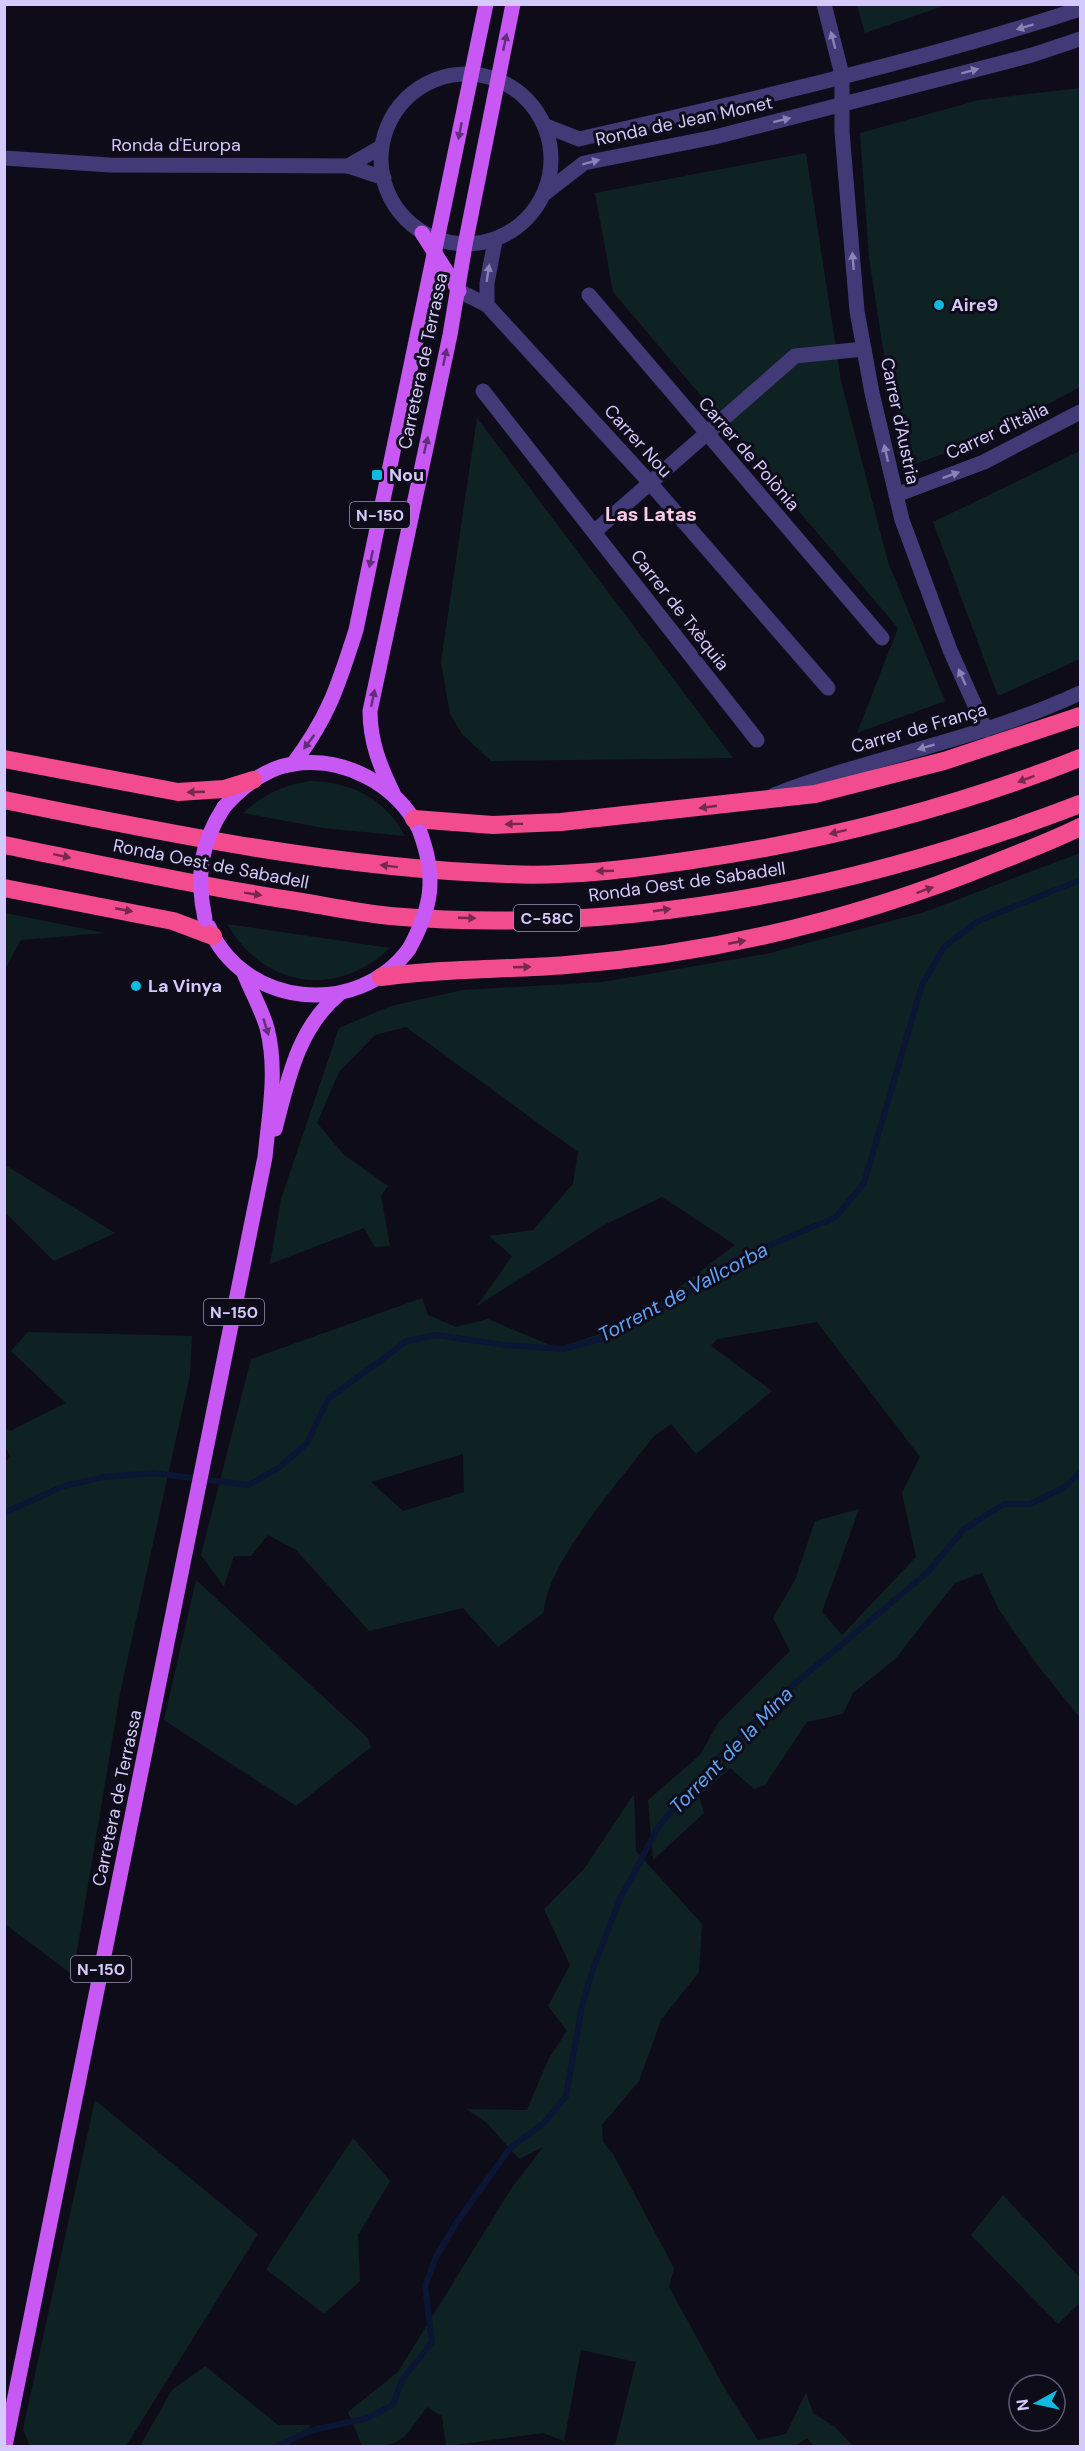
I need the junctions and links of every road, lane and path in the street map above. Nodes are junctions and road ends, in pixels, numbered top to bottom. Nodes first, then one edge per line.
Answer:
1 (486, 4) edge
2 (513, 4) edge
3 (824, 4) edge
4 (1080, 9) edge
5 (1080, 39) edge
6 (472, 73) junction
7 (842, 75) junction
8 (497, 79) junction
9 (842, 105) junction
10 (546, 126) junction
11 (381, 147) junction
12 (4, 158) edge
13 (348, 166) junction
14 (384, 178) junction
15 (544, 194) junction
16 (495, 241) junction
17 (465, 245) junction
18 (436, 249) junction
19 (459, 291) junction
20 (588, 295) dead end
21 (487, 305) junction
22 (864, 349) junction
23 (483, 391) dead end
24 (1080, 412) edge
25 (706, 434) junction
26 (651, 483) junction
27 (896, 495) junction
28 (594, 532) junction
29 (882, 638) dead end
30 (828, 688) dead end
31 (1080, 693) edge
32 (1080, 716) edge
33 (986, 730) junction
34 (757, 740) dead end
35 (1080, 758) edge
36 (4, 759) edge
37 (293, 764) junction
38 (253, 780) junction
39 (393, 793) junction
40 (766, 798) junction
41 (4, 800) edge
42 (1080, 804) edge
43 (417, 826) junction
44 (1080, 827) edge
45 (4, 845) edge
46 (4, 888) edge
47 (213, 936) junction
48 (244, 973) junction
49 (381, 977) junction
50 (339, 993) junction
51 (265, 1157) junction
52 (5, 2446) edge

1 - 6 main road, Carretera de Terrassa / N-150
8 -> 2 main road, Carretera de Terrassa / N-150
7 -> 3 street
4 -> 7 street, Ronda de Jean Monet
9 -> 5 street, Ronda de Jean Monet
6 - 8 street
6 - 11 street
6 -> 18 main road, Carretera de Terrassa / N-150
7 - 9 street
7 - 10 street, Ronda de Jean Monet
8 - 10 street
8 - 17 main road, Carretera de Terrassa / N-150
15 -> 9 street, Ronda de Jean Monet
22 -> 9 street, Carrer d'Austria
10 - 15 street
11 - 13 street
11 - 14 street
12 - 13 street, Ronda d'Europa
13 - 14 street, Ronda d'Europa
14 - 18 street
15 - 16 street
16 - 17 street
21 -> 16 street
17 - 18 street
17 - 19 main road, Carretera de Terrassa / N-150
18 - 19 main road
18 -> 37 main road, Carretera de Terrassa / N-150
19 - 21 street, Carrer Nou
39 -> 19 main road, Carretera de Terrassa / N-150
20 - 25 street, Carrer de Polònia
21 - 26 street, Carrer Nou
22 - 25 street
27 -> 22 street, Carrer d'Austria
23 - 28 street, Carrer de Txèquia
27 -> 24 street, Carrer d'Itàlia
25 - 26 street
25 - 29 street, Carrer de Polònia
26 - 28 street
26 - 30 street, Carrer Nou
33 -> 27 street, Carrer d'Austria
28 - 34 street, Carrer de Txèquia
31 - 33 street, Carrer de França
32 - 40 highway
33 -> 40 street, Carrer de França
35 -> 41 highway, Ronda Oest de Sabadell
38 -> 36 highway
37 - 38 main road, N-150
37 - 39 main road, N-150
38 - 47 main road, N-150, bridge
39 - 43 main road, N-150
40 -> 43 highway
45 -> 42 highway, Ronda Oest de Sabadell / C-58C
43 - 49 main road, N-150, bridge
49 -> 44 highway
46 -> 47 highway
47 - 48 main road, N-150
48 - 50 main road, N-150
48 -> 51 main road, Carretera de Terrassa / N-150
49 - 50 main road, N-150
50 - 51 main road, Carretera de Terrassa / N-150
51 - 52 main road, Carretera de Terrassa / N-150

